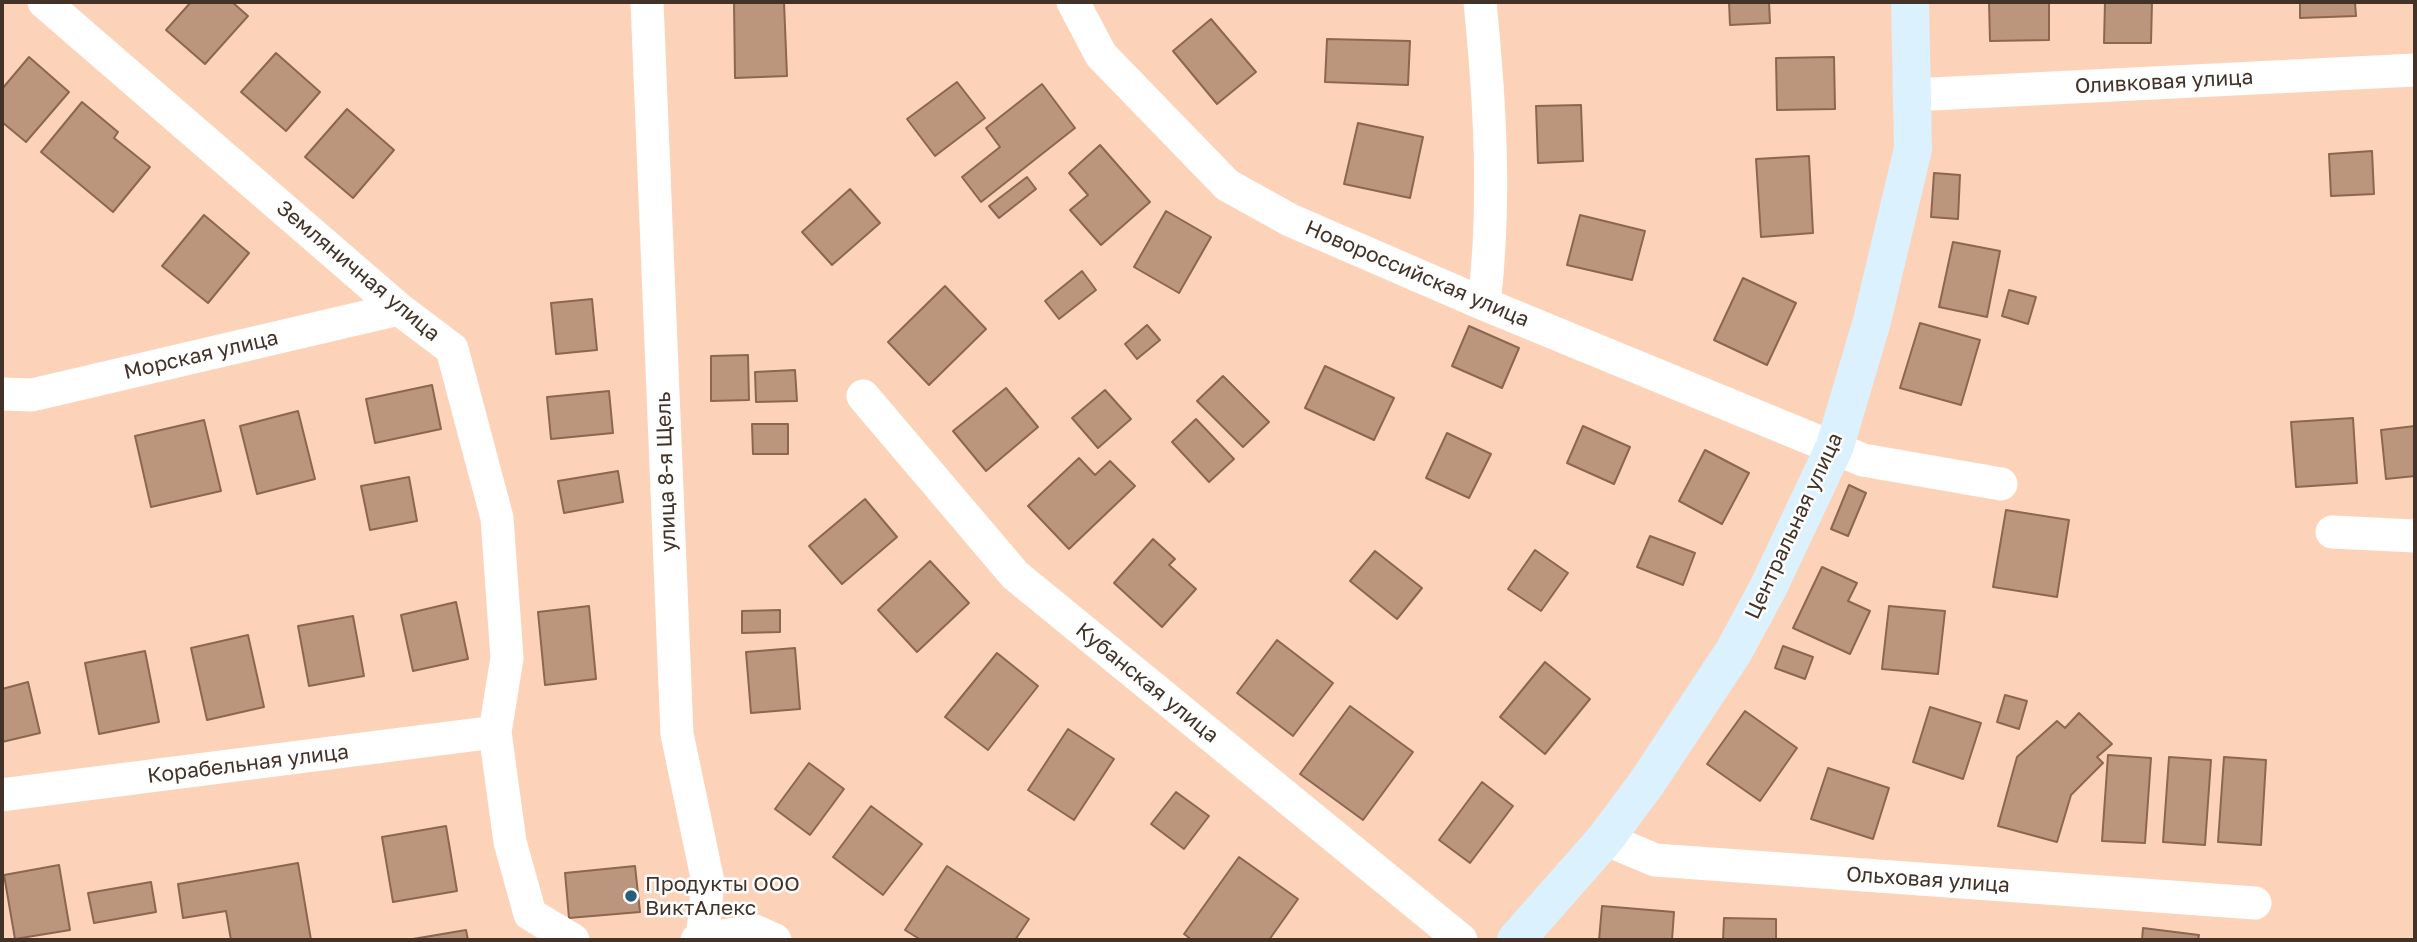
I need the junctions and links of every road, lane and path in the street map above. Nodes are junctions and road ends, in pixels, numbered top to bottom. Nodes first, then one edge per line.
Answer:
1 (44, 2) edge
2 (647, 2) edge
3 (1073, 2) edge
4 (1480, 2) edge
5 (1910, 2) edge
6 (2415, 70) edge
7 (1912, 95) junction
8 (1484, 304) junction
9 (399, 309) junction
10 (2, 394) edge
11 (863, 396) dead end
12 (1835, 446) junction
13 (2001, 484) dead end
14 (2332, 532) dead end
15 (2415, 536) edge
16 (495, 732) junction
17 (2, 795) edge
18 (1605, 839) junction
19 (2255, 903) dead end
20 (573, 940) edge
21 (701, 940) edge
22 (775, 940) edge
23 (1461, 940) edge
24 (1516, 940) edge

1 - 9 street, Земляничная улица
2 - 21 street, улица 8-я Щель
3 - 8 street, Новороссийская улица
4 - 8 street
5 - 7 street, Центральная улица
6 - 7 street, Оливковая улица
7 - 12 street, Центральная улица
8 - 12 street, Новороссийская улица
9 - 10 street, Морская улица
9 - 16 street, Земляничная улица
11 - 23 street, Кубанская улица
12 - 13 street, Новороссийская улица
12 - 18 street, Центральная улица
14 - 15 street
16 - 17 street, Корабельная улица
16 - 20 street, Земляничная улица
18 - 19 street, Ольховая улица
18 - 24 street, Центральная улица
21 - 22 street

